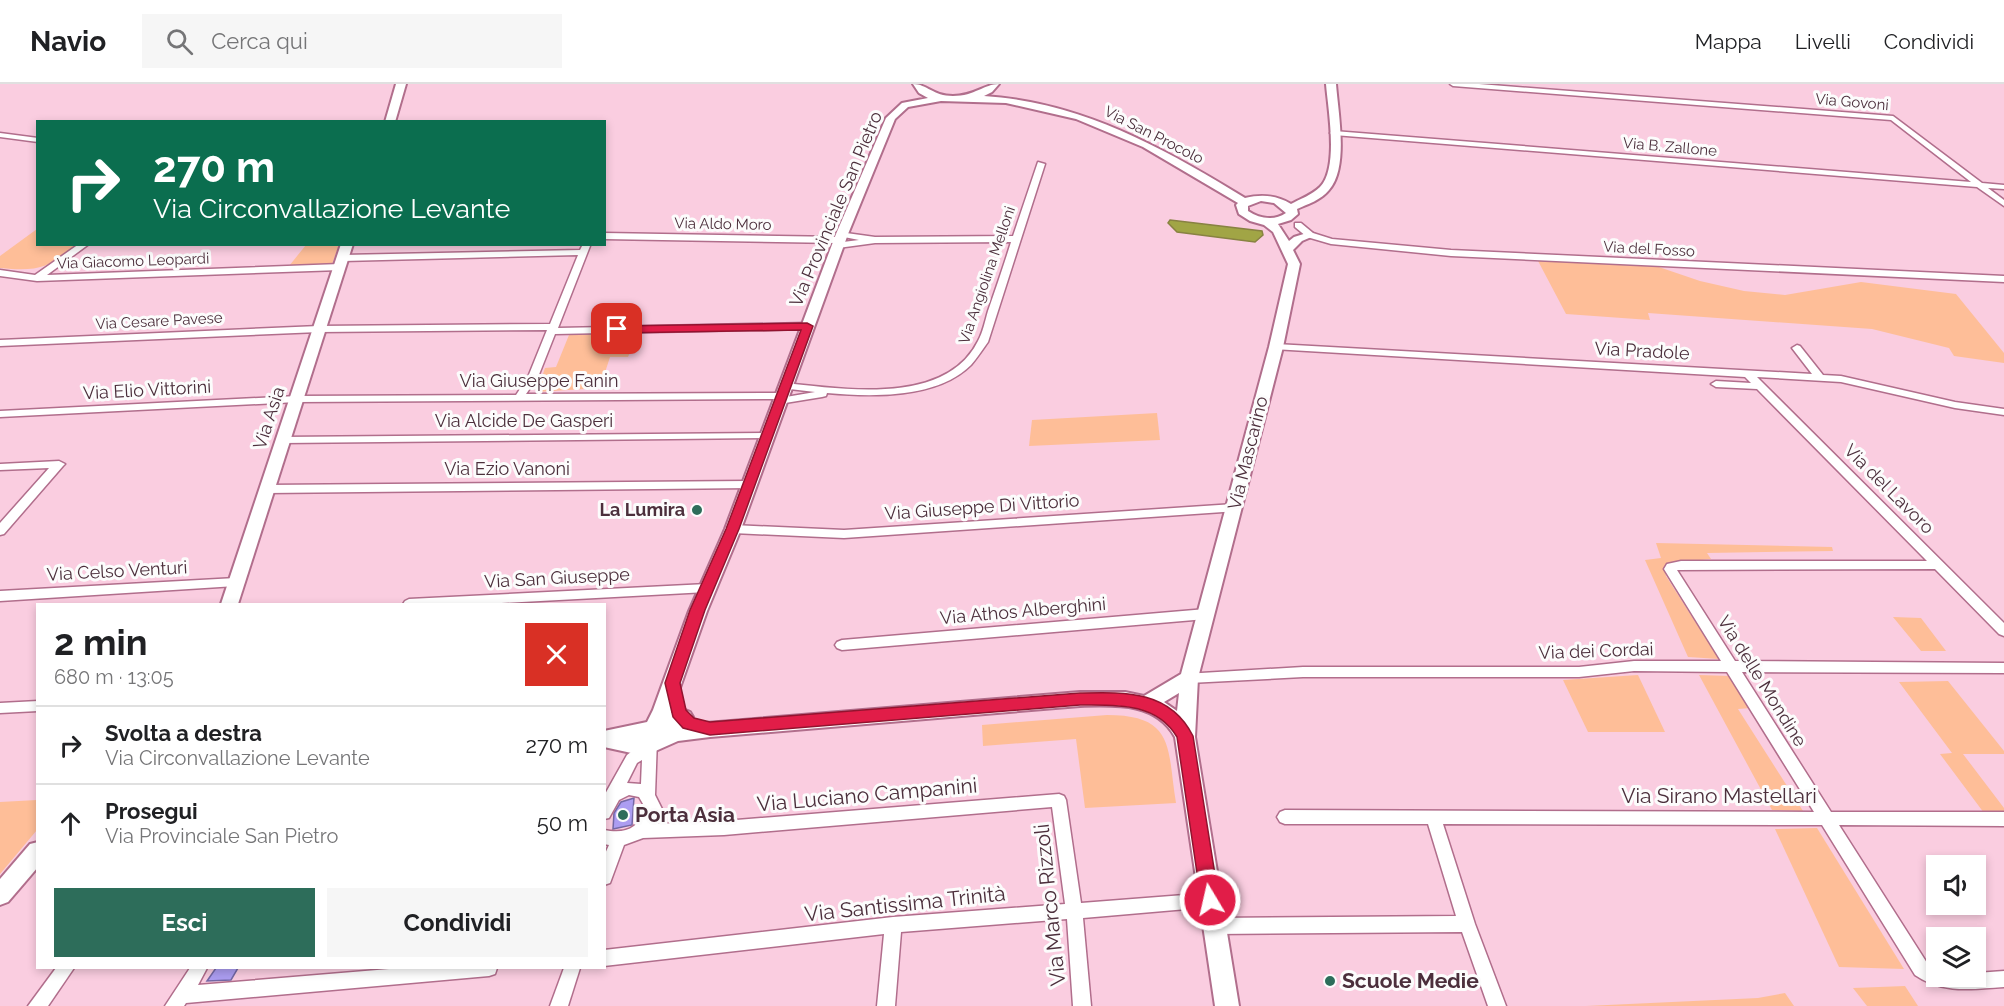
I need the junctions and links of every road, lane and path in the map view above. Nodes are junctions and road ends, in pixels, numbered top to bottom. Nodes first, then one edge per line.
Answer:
1 (401, 84) edge
2 (1331, 84) edge
3 (1453, 84) edge
4 (992, 87) edge
5 (917, 92) edge
6 (967, 98) junction
7 (1012, 100) junction
8 (391, 120) edge
9 (1334, 133) junction
10 (0, 135) edge
11 (36, 140) edge
12 (1041, 164) dead end
13 (1983, 187) junction
14 (2004, 187) edge
15 (1249, 201) junction
16 (2004, 204) edge
17 (1284, 218) junction
18 (1310, 235) junction
19 (606, 236) edge
20 (1016, 239) junction
21 (840, 240) junction
22 (82, 246) edge
23 (585, 248) edge
24 (1288, 248) junction
25 (343, 256) edge
26 (0, 273) edge
27 (37, 278) junction
28 (2004, 279) edge
29 (807, 326) junction
30 (319, 329) junction
31 (553, 329) junction
32 (0, 342) edge
33 (1276, 347) junction
34 (1797, 348) dead end
35 (1747, 373) junction
36 (1819, 377) junction
37 (1716, 384) dead end
38 (1760, 386) junction
39 (835, 392) junction
40 (782, 394) junction
41 (519, 398) junction
42 (297, 399) junction
43 (2004, 412) edge
44 (0, 414) edge
45 (766, 436) junction
46 (283, 440) junction
47 (0, 467) edge
48 (747, 485) junction
49 (267, 489) junction
50 (1234, 508) junction
51 (733, 529) junction
52 (0, 531) edge
53 (1939, 565) junction
54 (236, 582) junction
55 (707, 588) junction
56 (0, 596) edge
57 (230, 603) edge
58 (428, 603) edge
59 (1206, 614) junction
60 (2004, 631) edge
61 (842, 645) dead end
62 (1731, 667) junction
63 (2004, 668) edge
64 (1189, 678) junction
65 (672, 683) junction
66 (1147, 703) junction
67 (36, 706) edge
68 (0, 708) edge
69 (683, 717) junction
70 (710, 729) junction
71 (1185, 736) junction
72 (656, 737) junction
73 (609, 740) edge
74 (621, 777) junction
75 (648, 794) junction
76 (613, 796) junction
77 (1059, 800) joint
78 (606, 809) edge
79 (1285, 817) dead end
80 (1434, 818) junction
81 (1825, 818) junction
82 (2004, 819) edge
83 (642, 831) junction
84 (611, 839) edge
85 (36, 853) edge
86 (606, 867) edge
87 (0, 895) edge
88 (1210, 900) junction
89 (1074, 910) junction
90 (1467, 924) junction
91 (893, 925) junction
92 (1213, 926) junction
93 (606, 958) edge
94 (65, 969) edge
95 (198, 969) edge
96 (479, 969) edge
97 (572, 969) edge
98 (2004, 980) edge
99 (178, 1000) edge
100 (37, 1006) edge
101 (559, 1006) edge
102 (886, 1006) edge
103 (1082, 1006) edge
104 (1227, 1006) edge
105 (1497, 1006) edge

1 - 8 street
2 - 9 street
3 - 13 street, Via Govoni
4 - 6 street
4 - 7 street
5 - 6 street
5 - 21 street, Via Provinciale San Pietro
6 - 7 street
7 - 15 street, Via San Procolo
9 - 13 street, Via B. Zallone
9 - 17 street
10 - 11 street
12 - 20 street, Via Angiolina Melloni
13 - 14 street, Via B. Zallone
13 - 16 street, Via Govoni
15 - 17 street
15 - 17 street
17 - 18 street, Via del Fosso
17 - 24 street, Via Mascarino
18 - 24 street
18 - 28 street, Via del Fosso
19 - 21 street, Via Aldo Moro
20 - 21 street, Via Aldo Moro
20 - 39 street, Via Angiolina Melloni
21 - 29 street, Via Provinciale San Pietro
22 - 27 street
23 - 25 street, Via Giacomo Leopardi
23 - 31 street
24 - 33 street, Via Mascarino
25 - 27 street, Via Giacomo Leopardi
25 - 30 street, Via Asia
26 - 27 street, Via Giacomo Leopardi
29 - 31 street, Via Cesare Pavese
29 - 40 street, Via Provinciale San Pietro
30 - 31 street, Via Cesare Pavese
30 - 32 street, Via Cesare Pavese
30 - 42 street, Via Asia
31 - 41 street
33 - 35 street, Via Pradole
33 - 50 street, Via Mascarino
34 - 36 street
35 - 36 street, Via Pradole
35 - 38 street, Via del Lavoro
36 - 43 street, Via Pradole
37 - 38 street
38 - 53 street, Via del Lavoro
39 - 40 street, Via Angiolina Melloni
39 - 40 street, Via Angiolina Melloni
40 - 41 street, Via Giuseppe Fanin
40 - 45 street, Via Provinciale San Pietro
41 - 42 street, Via Giuseppe Fanin
42 - 44 street, Via Elio Vittorini
42 - 46 street, Via Asia
45 - 46 street, Via Alcide De Gasperi
45 - 48 street, Via Provinciale San Pietro
46 - 49 street, Via Asia
47 - 52 street
48 - 49 street, Via Ezio Vanoni
48 - 51 street, Via Provinciale San Pietro
49 - 54 street, Via Asia
50 - 51 street, Via Giuseppe Di Vittorio
50 - 59 street, Via Mascarino
51 - 55 street, Via Provinciale San Pietro
53 - 60 street, Via del Lavoro
53 - 62 street, Via delle Mondine
54 - 56 street, Via Celso Venturi
54 - 57 street, Via Asia
55 - 58 street, Via San Giuseppe
55 - 65 street, Via Provinciale San Pietro
59 - 61 street, Via Athos Alberghini
59 - 64 street, Via Mascarino
62 - 63 street, Via dei Cordai
62 - 64 street, Via dei Cordai
62 - 81 street, Via delle Mondine
64 - 66 street
64 - 71 street, Via Mascarino
65 - 69 street
65 - 72 street, Via Provinciale San Pietro
66 - 70 street
66 - 71 street
67 - 68 street
69 - 70 street
69 - 72 street
70 - 72 street
71 - 88 street, Via Mascarino
72 - 73 street
72 - 74 street
72 - 75 street
73 - 74 street
74 - 76 street
75 - 76 street
75 - 83 street
76 - 78 street
77 - 83 street, Via Luciano Campanini
77 - 89 street, Via Marco Rizzoli
79 - 80 street, Via Sirano Mastellari
80 - 81 street, Via Sirano Mastellari
80 - 90 street
81 - 82 street, Via Sirano Mastellari
81 - 98 street, Via delle Mondine
83 - 84 street
84 - 86 street
85 - 87 street
88 - 89 street, Via Santissima Trinità
88 - 92 street, Via Mascarino
89 - 91 street, Via Santissima Trinità
89 - 103 street, Via Marco Rizzoli
90 - 92 street
90 - 105 street
91 - 93 street, Via Santissima Trinità
91 - 102 street
92 - 104 street, Via Mascarino
94 - 100 street
95 - 99 street
96 - 99 street
97 - 101 street

